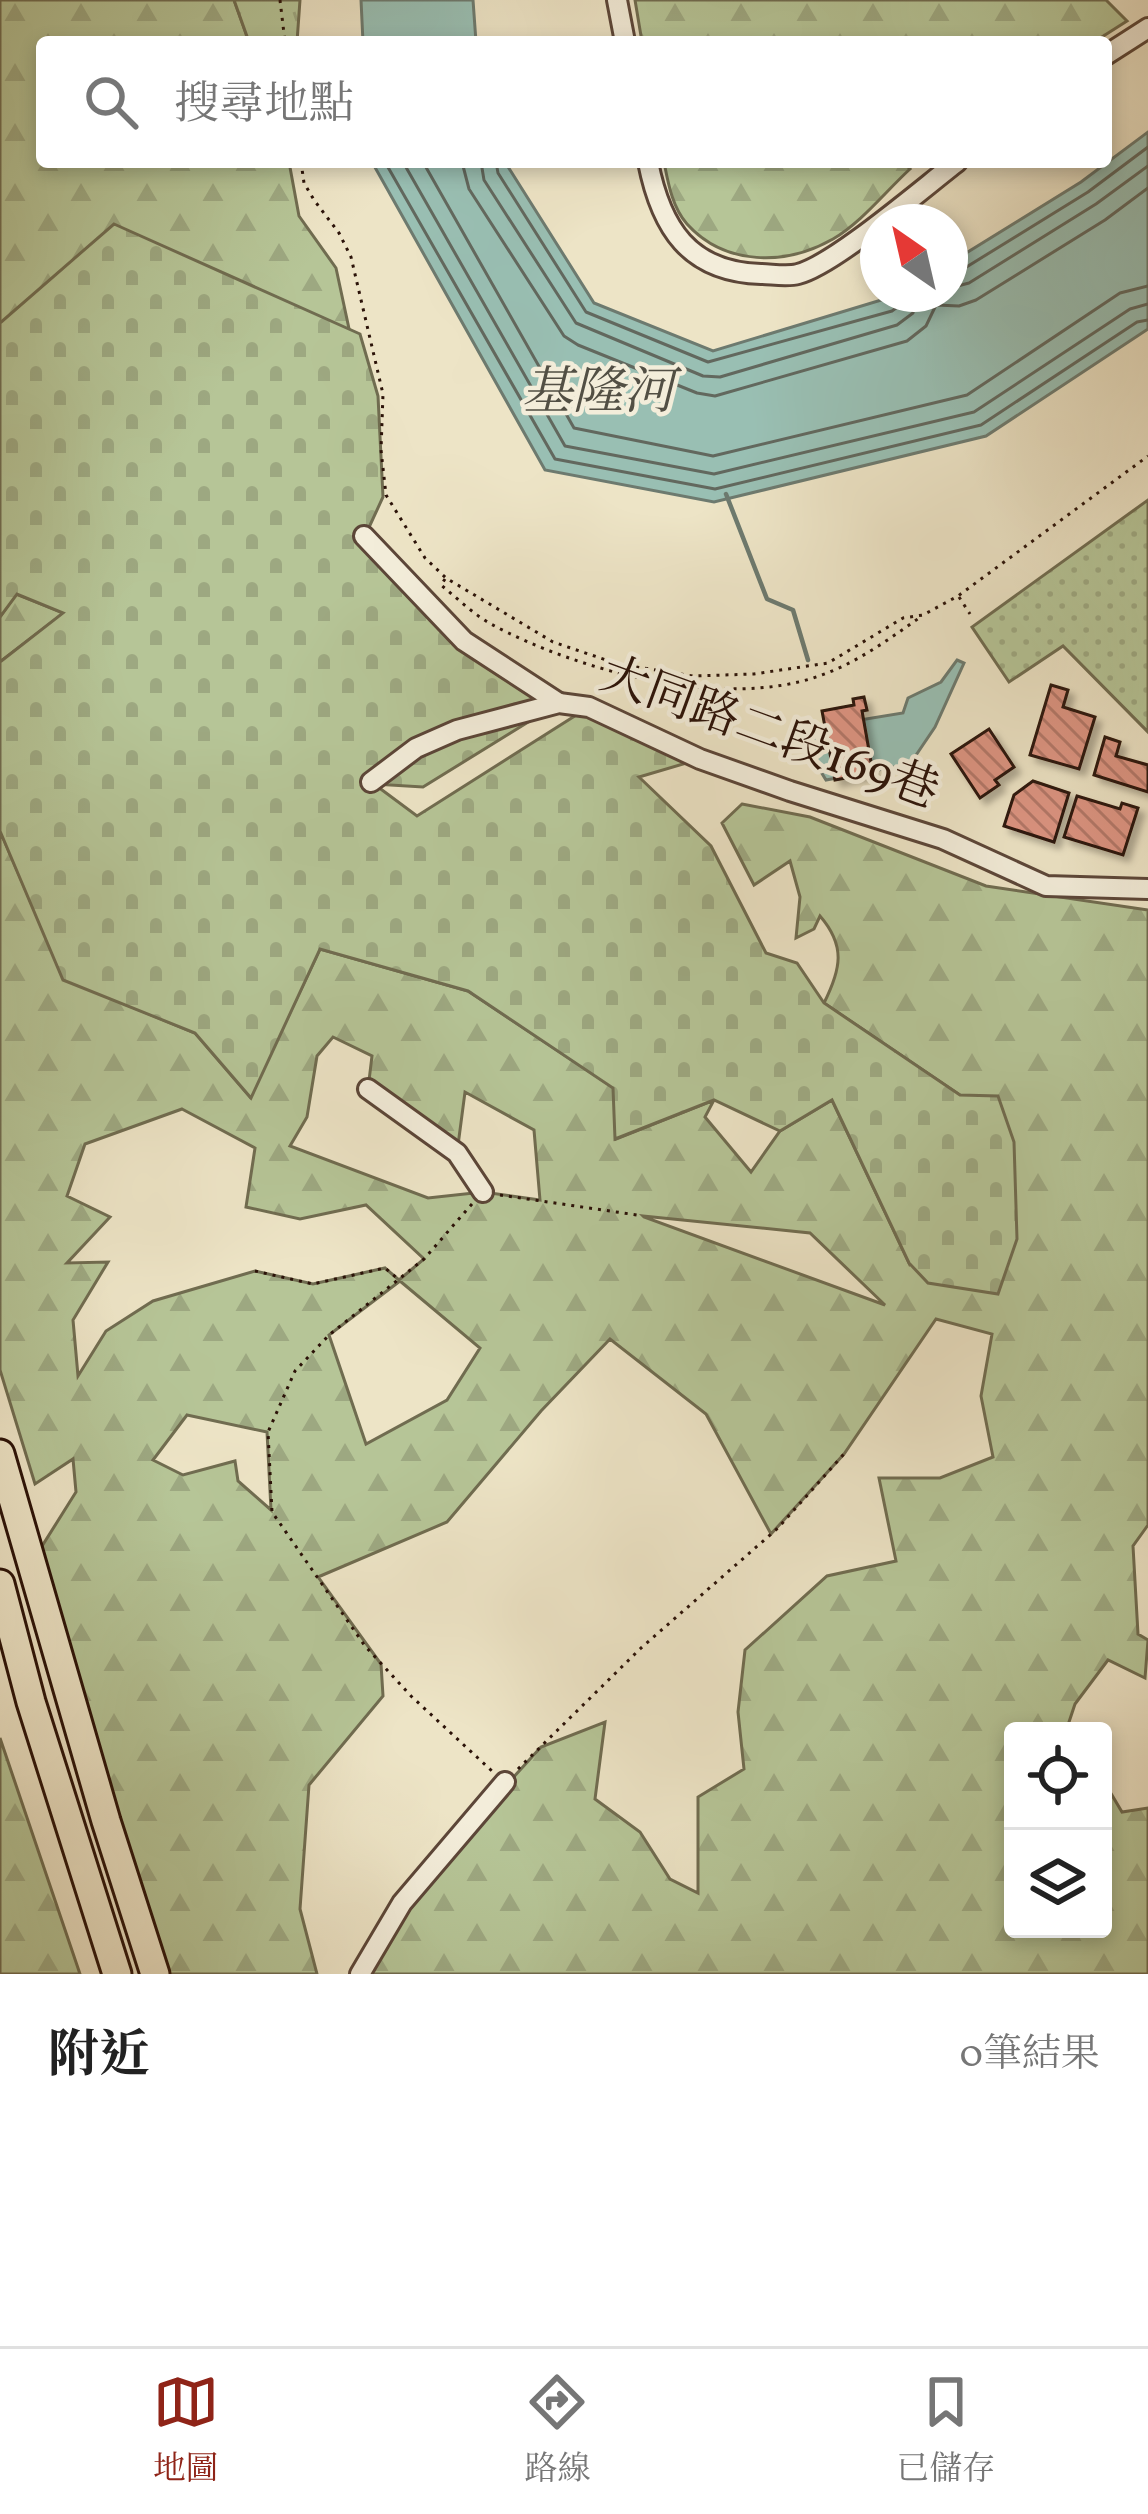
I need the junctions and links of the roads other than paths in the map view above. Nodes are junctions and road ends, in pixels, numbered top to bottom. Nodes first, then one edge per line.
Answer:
1 (617, 0) edge
2 (1148, 28) edge
3 (625, 36) edge
4 (1112, 51) edge
5 (650, 168) edge
6 (949, 168) edge
7 (364, 536) dead end
8 (560, 703) junction
9 (371, 782) dead end
10 (1148, 889) edge
11 (368, 1089) dead end
12 (483, 1192) road end
13 (0, 1454) edge
14 (0, 1584) edge
15 (505, 1782) road end
16 (117, 1974) edge
17 (155, 1974) edge
18 (360, 1974) edge

1 - 3 street
2 - 4 street
5 - 6 street
7 - 8 street
8 - 9 street, 大同路二段169巷
8 - 10 street, 大同路二段169巷
11 - 12 street
13 - 17 highway
14 - 16 highway
15 - 18 street

